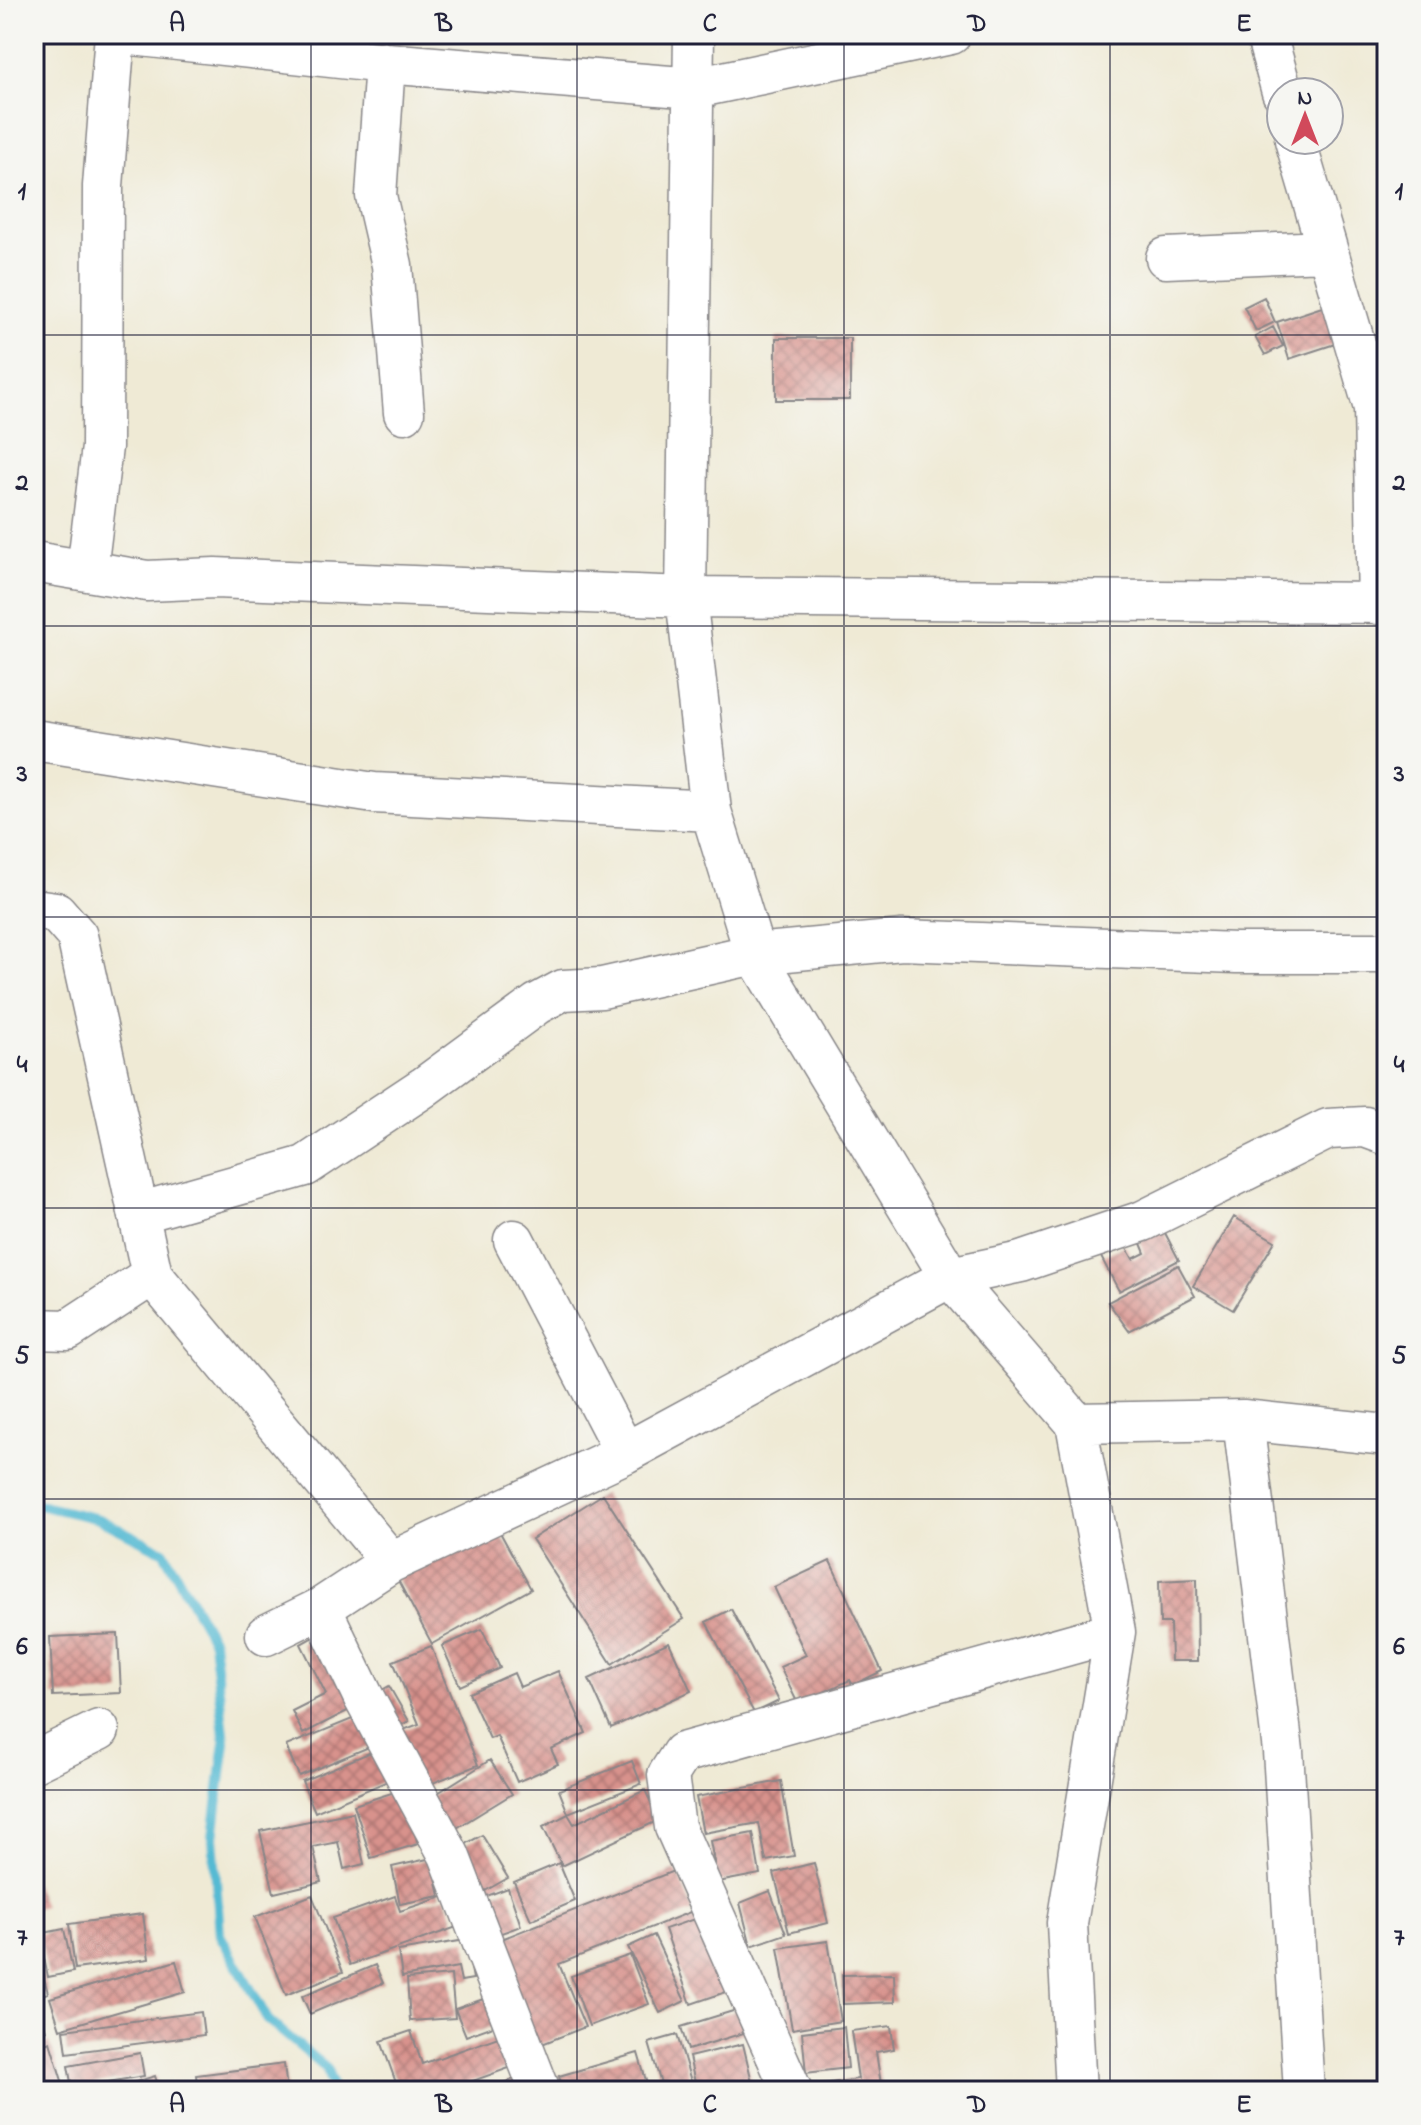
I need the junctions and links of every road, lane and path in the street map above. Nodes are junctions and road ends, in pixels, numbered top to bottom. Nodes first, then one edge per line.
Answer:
1 (115, 34) edge
2 (123, 34) edge
3 (694, 34) edge
4 (951, 34) edge
5 (1266, 34) edge
6 (385, 63) junction
7 (1278, 76) edge
8 (695, 88) junction
9 (1299, 156) edge
10 (1324, 251) junction
11 (1166, 258) dead end
12 (404, 413) dead end
13 (34, 562) edge
14 (87, 570) junction
15 (686, 597) junction
16 (1383, 604) edge
17 (34, 740) edge
18 (711, 811) junction
19 (34, 909) edge
20 (1387, 953) edge
21 (755, 954) junction
22 (1387, 1135) edge
23 (139, 1213) junction
24 (514, 1240) dead end
25 (152, 1275) junction
26 (950, 1277) junction
27 (34, 1329) edge
28 (1243, 1420) junction
29 (1076, 1423) junction
30 (1387, 1435) edge
31 (625, 1453) junction
32 (391, 1562) junction
33 (321, 1608) junction
34 (1115, 1632) junction
35 (266, 1635) dead end
36 (99, 1730) dead end
37 (34, 1762) edge
38 (540, 2091) edge
39 (792, 2091) edge
40 (1076, 2091) edge
41 (1304, 2091) edge

1 - 14 street
2 - 6 street
3 - 8 street
4 - 8 street
5 - 7 street
6 - 8 street
6 - 12 street
8 - 15 street
9 - 10 street
10 - 11 street
10 - 16 street
13 - 14 street
14 - 15 street
15 - 16 street
15 - 18 street
17 - 18 street
18 - 21 street
19 - 23 street
20 - 21 street
21 - 23 street
21 - 26 street
22 - 26 street
23 - 25 street
24 - 31 street
25 - 27 street
25 - 32 street
26 - 29 street
26 - 31 street
28 - 29 street
28 - 30 street
28 - 41 street
29 - 34 street
31 - 32 street
32 - 33 street
33 - 35 street
33 - 38 street
34 - 39 street
34 - 40 street
36 - 37 street

